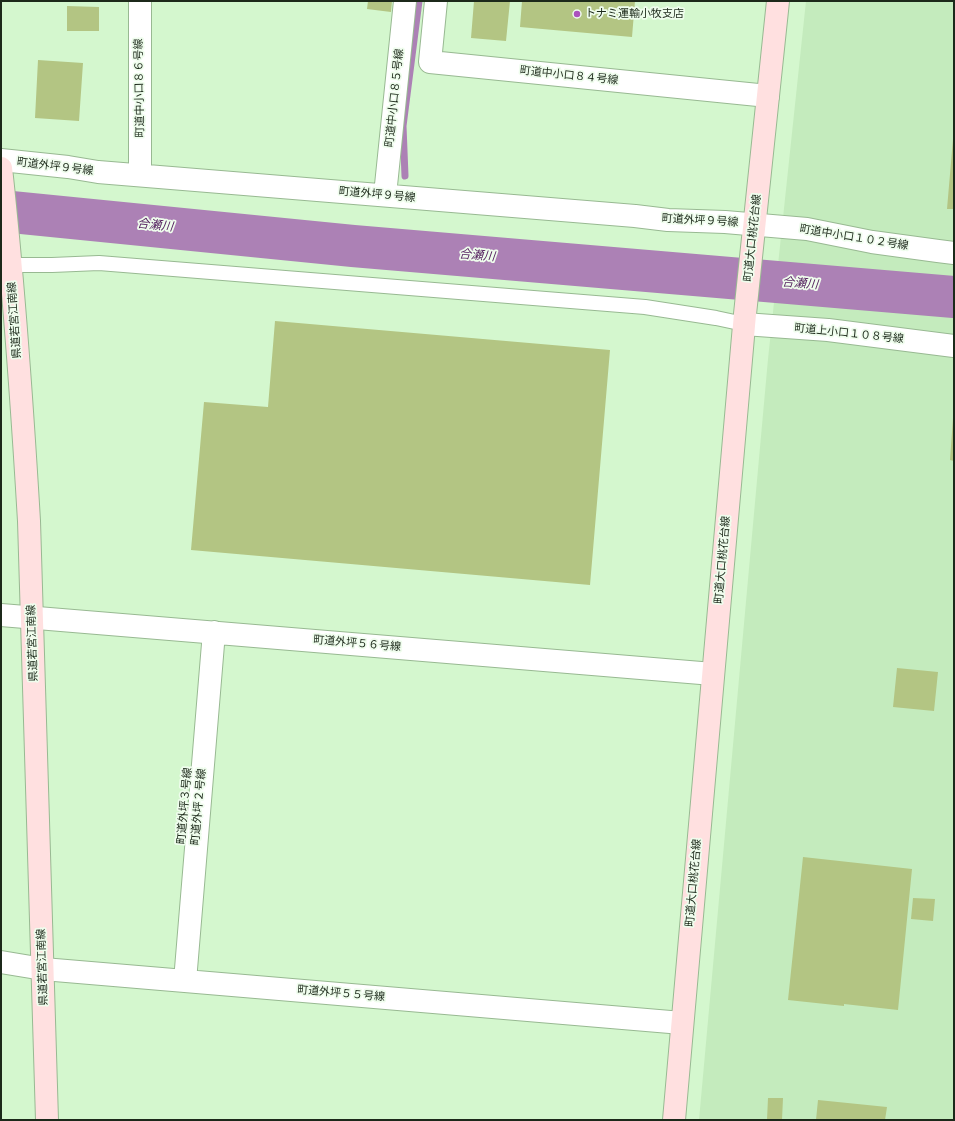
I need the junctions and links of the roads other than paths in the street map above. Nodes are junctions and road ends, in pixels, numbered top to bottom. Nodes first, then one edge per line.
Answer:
1 (140, 1) edge
2 (405, 1) edge
3 (436, 1) edge
4 (778, 1) edge
5 (768, 96) junction
6 (1, 160) edge
7 (1, 169) edge
8 (140, 175) junction
9 (385, 195) junction
10 (754, 229) junction
11 (954, 253) edge
12 (7, 261) edge
13 (744, 319) junction
14 (954, 346) edge
15 (1, 615) edge
16 (32, 618) junction
17 (206, 632) junction
18 (713, 674) junction
19 (1, 962) edge
20 (43, 969) junction
21 (178, 981) junction
22 (682, 1023) junction
23 (47, 1120) edge
24 (674, 1120) edge

1 - 8 street, 町道中小口８６号線
2 - 9 street, 町道中小口８５号線
3 - 5 street, 町道中小口８４号線
4 - 5 street, 町道大口桃花台線
5 - 10 street, 町道大口桃花台線
6 - 8 street, 町道外坪９号線
7 - 12 street, 県道若宮江南線
8 - 9 street, 町道外坪９号線
9 - 10 street, 町道外坪９号線
10 - 11 street, 町道中小口１０２号線
10 - 13 street, 町道大口桃花台線
12 - 13 lane
12 - 16 street, 県道若宮江南線
13 - 14 street, 町道上小口１０８号線
13 - 18 street, 町道大口桃花台線
15 - 16 street, 町道外坪５６号線
16 - 17 street, 町道外坪５６号線
16 - 20 street, 県道若宮江南線
17 - 18 street, 町道外坪５６号線
17 - 21 street, 町道外坪２号線
18 - 22 street, 町道大口桃花台線
19 - 20 street, 町道外坪５５号線
20 - 21 street, 町道外坪５５号線
20 - 23 street, 県道若宮江南線
21 - 22 street, 町道外坪５５号線
22 - 24 street, 町道大口桃花台線

